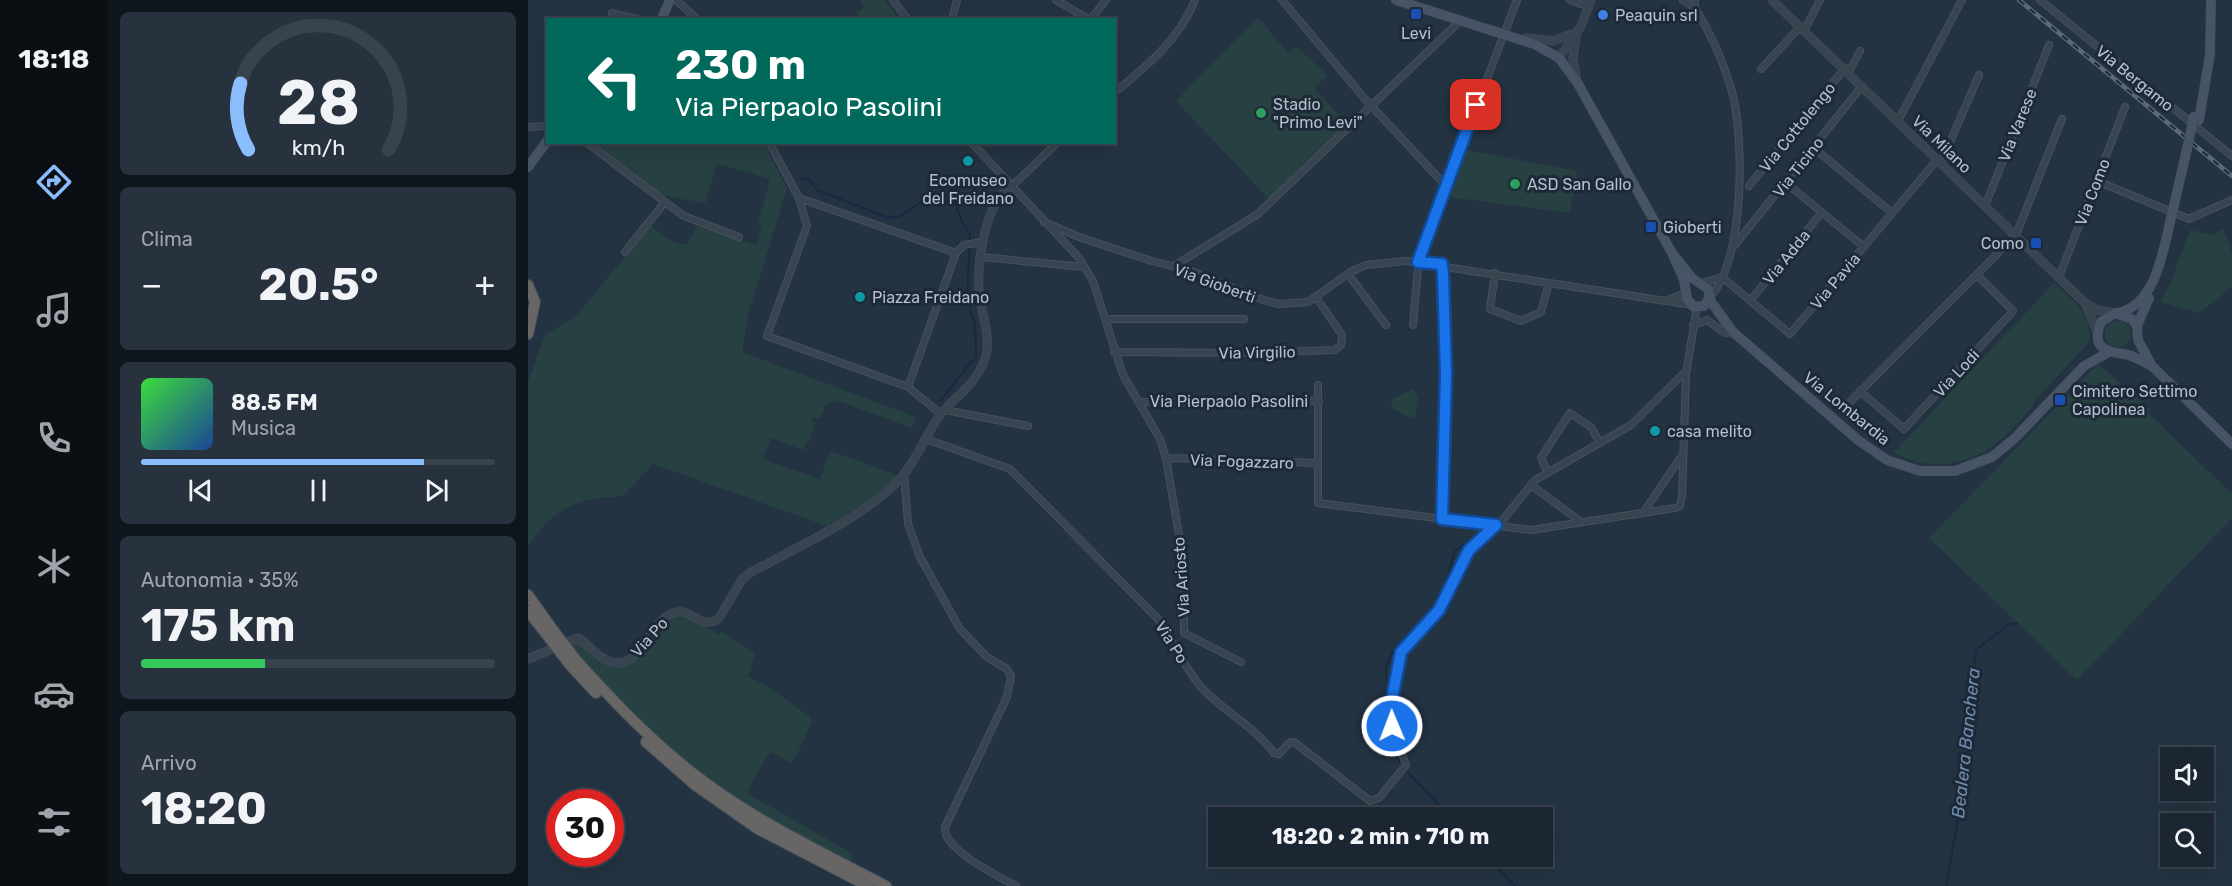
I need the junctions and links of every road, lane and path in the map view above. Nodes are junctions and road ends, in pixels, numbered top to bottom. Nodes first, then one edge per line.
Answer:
1 (670, 0) edge
2 (676, 0) edge
3 (893, 0) edge
4 (957, 0) edge
5 (1056, 0) edge
6 (1106, 0) edge
7 (1196, 0) edge
8 (1282, 0) edge
9 (1396, 0) edge
10 (1517, 0) edge
11 (1570, 0) edge
12 (1683, 0) edge
13 (1695, 0) edge
14 (1772, 0) edge
15 (1820, 0) edge
16 (1962, 0) edge
17 (2040, 0) edge
18 (2205, 0) edge
19 (2211, 0) edge
20 (1590, 3) edge
21 (1695, 8) junction
22 (612, 13) dead end
23 (632, 18) edge
24 (662, 18) edge
25 (696, 18) edge
26 (906, 18) edge
27 (952, 18) edge
28 (1088, 18) edge
29 (1091, 18) edge
30 (1461, 20) junction
31 (1802, 29) junction
32 (1577, 33) junction
33 (1509, 35) junction
34 (2049, 45) dead end
35 (1860, 51) dead end
36 (1558, 58) junction
37 (1761, 69) dead end
38 (1847, 70) junction
39 (1979, 75) dead end
40 (1577, 82) junction
41 (1862, 86) junction
42 (1116, 91) edge
43 (1370, 106) junction
44 (2126, 107) dead end
45 (2196, 118) junction
46 (2062, 119) dead end
47 (1898, 121) junction
48 (546, 126) edge
49 (528, 127) edge
50 (546, 143) edge
51 (589, 144) edge
52 (770, 144) edge
53 (973, 144) edge
54 (1056, 144) edge
55 (1814, 148) junction
56 (2232, 156) edge
57 (1939, 162) junction
58 (528, 167) edge
59 (2097, 181) junction
60 (1786, 183) junction
61 (1446, 186) junction
62 (1749, 186) dead end
63 (1011, 187) junction
64 (800, 198) junction
65 (2232, 200) edge
66 (665, 202) junction
67 (1985, 206) junction
68 (1822, 212) junction
69 (1892, 213) junction
70 (2174, 219) junction
71 (1044, 222) junction
72 (2016, 235) junction
73 (739, 237) dead end
74 (983, 242) junction
75 (1733, 246) junction
76 (1864, 247) junction
77 (625, 252) dead end
78 (1672, 253) junction
79 (956, 254) junction
80 (981, 257) junction
81 (1418, 262) junction
82 (1442, 264) junction
83 (1174, 266) junction
84 (1084, 267) junction
85 (1495, 273) junction
86 (1348, 274) junction
87 (1977, 275) junction
88 (1722, 277) junction
89 (2059, 277) junction
90 (1549, 283) junction
91 (1700, 284) junction
92 (528, 285) edge
93 (1687, 292) junction
94 (1316, 297) junction
95 (1710, 298) junction
96 (1665, 301) junction
97 (1750, 301) junction
98 (2084, 302) junction
99 (1696, 306) junction
100 (2115, 314) junction
101 (1105, 319) junction
102 (1244, 319) dead end
103 (1386, 325) dead end
104 (1413, 325) dead end
105 (1693, 326) junction
106 (2137, 326) junction
107 (1729, 329) junction
108 (528, 334) edge
109 (2097, 334) junction
110 (2138, 339) junction
111 (1114, 352) junction
112 (2109, 352) junction
113 (2124, 354) junction
114 (2084, 366) junction
115 (2152, 366) junction
116 (1687, 370) junction
117 (1318, 385) dead end
118 (908, 387) junction
119 (1818, 387) dead end
120 (1860, 391) junction
121 (1319, 401) junction
122 (1139, 402) junction
123 (943, 412) junction
124 (1028, 426) dead end
125 (926, 439) junction
126 (1600, 443) junction
127 (2232, 444) edge
128 (1684, 453) junction
129 (1166, 458) junction
130 (1318, 463) junction
131 (904, 473) junction
132 (1548, 473) junction
133 (1531, 485) junction
134 (1643, 513) junction
135 (1442, 519) junction
136 (1581, 522) junction
137 (1496, 525) junction
138 (529, 596) edge
139 (529, 613) edge
140 (550, 633) junction
141 (528, 659) edge
142 (1242, 662) dead end
143 (573, 663) junction
144 (868, 886) edge
145 (886, 886) edge
146 (1016, 886) edge

1 - 24 main road
2 - 25 street
3 - 26 street
4 - 27 street
5 - 28 street
6 - 29 street
7 - 42 street
8 - 43 street
9 - 30 main road
10 - 33 street
11 - 20 street
12 - 21 street
13 - 21 street
14 - 31 street, Via Milano
15 - 31 street
16 - 47 street
17 - 56 street, Via Bergamo
18 - 45 main road
19 - 45 main road
20 - 32 street
21 - 75 street
22 - 23 street
30 - 33 main road
30 - 43 street
31 - 37 street
31 - 38 street, Via Milano
32 - 33 street
32 - 36 street
32 - 40 street
33 - 36 main road
33 - 61 street
34 - 67 street, Via Varese
35 - 38 street
36 - 40 main road
38 - 41 street, Via Milano
38 - 62 street, Via Cottolengo
39 - 57 street, Via Pavia
40 - 78 main road
41 - 47 street, Via Milano
41 - 55 street, Via Ticino
43 - 61 street
43 - 83 street
44 - 59 street, Via Como
45 - 70 main road
46 - 72 street
47 - 57 street, Via Milano
48 - 49 street
50 - 58 main road
51 - 66 street
52 - 64 street
53 - 63 street
54 - 63 street
55 - 60 street, Via Ticino
55 - 69 street
57 - 67 street, Via Milano
57 - 69 street, Via Pavia
59 - 65 street
59 - 89 street, Via Como
60 - 68 street
60 - 75 street, Via Ticino
61 - 81 street
63 - 71 street
63 - 74 street, Via Po
64 - 79 street
64 - 118 street
66 - 73 street
66 - 77 street
67 - 72 street, Via Milano
68 - 76 street
68 - 97 street, Via Adda
69 - 76 street, Via Pavia
70 - 100 main road
70 - 106 main road
71 - 83 street, Via Gioberti
71 - 84 street
72 - 87 street
72 - 89 street, Via Milano
74 - 79 street
74 - 80 street, Via Po
75 - 88 street
76 - 97 street, Via Pavia
78 - 91 main road
78 - 93 main road
79 - 118 street
80 - 84 street
80 - 123 street, Via Po
81 - 82 street, Via Gioberti
81 - 86 street, Via Gioberti
81 - 104 street
82 - 85 street, Via Gioberti
82 - 135 street
83 - 94 street, Via Gioberti
84 - 101 street
85 - 90 street, Via Gioberti
85 - 90 street
86 - 94 street, Via Gioberti
86 - 103 street
87 - 120 street
87 - 120 street, Via Lodi
88 - 91 street
88 - 95 street
88 - 97 street, Via Pavia
89 - 98 street, Via Milano
90 - 96 street, Via Gioberti
91 - 93 main road
91 - 95 main road
92 - 108 highway
93 - 96 street
93 - 99 main road
94 - 111 street, Via Virgilio
95 - 99 main road
95 - 107 main road, Via Lombardia
96 - 99 street, Via Gioberti
98 - 100 street, Via Milano
98 - 109 street, Via Milano
99 - 105 street
99 - 107 main road, Via Lombardia
100 - 106 main road, Via Milano
100 - 109 main road
101 - 102 street
101 - 111 street
105 - 107 street
105 - 116 street
106 - 110 main road
107 - 114 main road, Via Lombardia
109 - 112 main road, Via Milano
109 - 114 main road
110 - 113 main road
110 - 115 main road
111 - 122 street
112 - 113 main road
112 - 114 main road
113 - 115 main road
115 - 127 main road
116 - 126 street
116 - 128 street
117 - 121 street, Via Pierpaolo Pasolini
118 - 123 street
119 - 120 street
121 - 122 street, Via Pierpaolo Pasolini
121 - 130 street, Via Pierpaolo Pasolini
122 - 129 street
123 - 124 street
123 - 125 street, Via Po
125 - 131 street, Via Po
125 - 137 street, Via Po
126 - 132 street
126 - 132 street
128 - 134 street
128 - 134 street, Via Pierpaolo Pasolini
129 - 130 street, Via Fogazzaro
129 - 142 street, Via Ariosto
130 - 135 street, Via Pierpaolo Pasolini
131 - 141 street, Via Po
131 - 146 street
132 - 133 street
133 - 136 street
133 - 137 street
134 - 136 street, Via Pierpaolo Pasolini
135 - 137 street, Via Pierpaolo Pasolini
136 - 137 street, Via Pierpaolo Pasolini
138 - 140 highway
139 - 140 highway
140 - 143 highway, bridge
143 - 144 highway
143 - 145 highway

